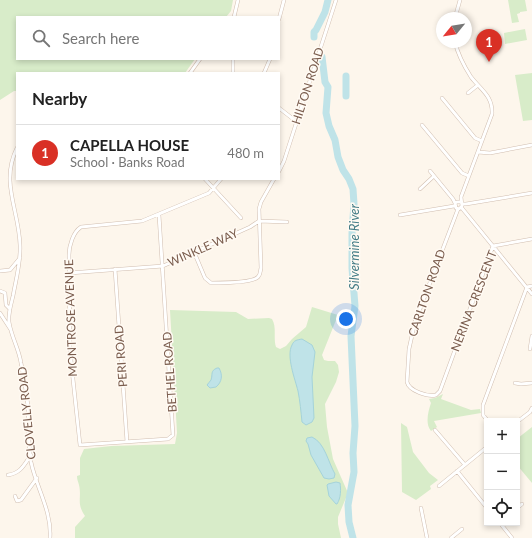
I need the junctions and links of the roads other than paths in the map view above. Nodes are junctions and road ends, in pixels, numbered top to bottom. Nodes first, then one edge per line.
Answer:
1 (238, 0) edge
2 (284, 0) edge
3 (336, 0) edge
4 (460, 0) edge
5 (457, 12) edge
6 (234, 16) edge
7 (280, 16) edge
8 (457, 48) edge
9 (199, 60) edge
10 (233, 60) edge
11 (270, 60) edge
12 (191, 72) edge
13 (233, 72) edge
14 (264, 72) edge
15 (478, 85) junction
16 (468, 93) dead end
17 (442, 98) dead end
18 (280, 109) edge
19 (297, 122) junction
20 (422, 125) dead end
21 (482, 141) junction
22 (532, 145) edge
23 (16, 150) edge
24 (478, 152) junction
25 (280, 169) edge
26 (430, 171) dead end
27 (434, 176) junction
28 (469, 176) junction
29 (206, 180) edge
30 (220, 180) edge
31 (273, 180) edge
32 (214, 189) junction
33 (420, 189) dead end
34 (532, 193) edge
35 (459, 205) junction
36 (159, 215) junction
37 (400, 215) dead end
38 (241, 218) dead end
39 (259, 221) junction
40 (287, 222) dead end
41 (532, 239) edge
42 (493, 246) junction
43 (194, 252) junction
44 (20, 258) junction
45 (163, 266) junction
46 (115, 269) junction
47 (0, 271) edge
48 (69, 273) junction
49 (532, 286) edge
50 (527, 287) junction
51 (0, 291) edge
52 (532, 294) edge
53 (10, 309) junction
54 (0, 313) edge
55 (11, 330) junction
56 (532, 336) edge
57 (530, 349) dead end
58 (515, 383) dead end
59 (532, 383) edge
60 (440, 390) joint
61 (532, 408) edge
62 (486, 418) edge
63 (520, 420) edge
64 (435, 430) dead end
65 (127, 442) junction
66 (80, 445) joint
67 (484, 449) edge
68 (31, 455) junction
69 (465, 465) junction
70 (457, 471) junction
71 (8, 475) dead end
72 (36, 478) junction
73 (438, 486) dead end
74 (15, 496) dead end
75 (484, 504) edge
76 (421, 508) dead end
77 (502, 526) edge
78 (462, 529) dead end
79 (50, 538) edge
80 (426, 538) edge
81 (451, 538) edge
82 (512, 538) edge

1 - 6 street
2 - 7 street
3 - 19 street, HILTON ROAD
4 - 5 street
8 - 15 street, CARLTON ROAD
9 - 12 street
10 - 13 street
11 - 14 street
15 - 16 street
15 - 21 street, CARLTON ROAD
17 - 21 street
18 - 19 street
19 - 25 street, HILTON ROAD
20 - 28 street
21 - 24 street, CARLTON ROAD
22 - 24 street
23 - 44 street, CLOVELLY ROAD
24 - 28 street, CARLTON ROAD
26 - 27 street
27 - 33 street
27 - 35 street
28 - 35 street, CARLTON ROAD
29 - 32 street
30 - 32 street, MONTROSE AVENUE
31 - 39 street
32 - 36 street, MONTROSE AVENUE
32 - 38 street
34 - 35 street
35 - 37 street
35 - 42 street
35 - 60 street, CARLTON ROAD
36 - 45 street, BETHEL ROAD
36 - 48 street, MONTROSE AVENUE
39 - 40 street
39 - 43 street, WINKLE WAY
39 - 43 street
41 - 42 street, NERINA CRESCENT
42 - 50 street
42 - 60 street, NERINA CRESCENT
43 - 45 street, WINKLE WAY
44 - 47 street
44 - 53 street, CLOVELLY ROAD
45 - 46 street, WINKLE WAY
45 - 65 street, BETHEL ROAD
46 - 48 street, WINKLE WAY
46 - 65 street, PERI ROAD
48 - 66 street, MONTROSE AVENUE
49 - 50 street
50 - 52 street
50 - 62 street
51 - 53 street
53 - 55 street, CLOVELLY ROAD
54 - 55 street
55 - 68 street, CLOVELLY ROAD
56 - 57 street
58 - 59 street
61 - 63 street
64 - 69 street
65 - 66 street, BETHEL ROAD
67 - 69 street
68 - 71 street
68 - 72 street, CLOVELLY ROAD
69 - 70 street
70 - 73 street
70 - 75 street
72 - 74 street
72 - 79 street, CLOVELLY ROAD
76 - 80 street
77 - 82 street
78 - 81 street

